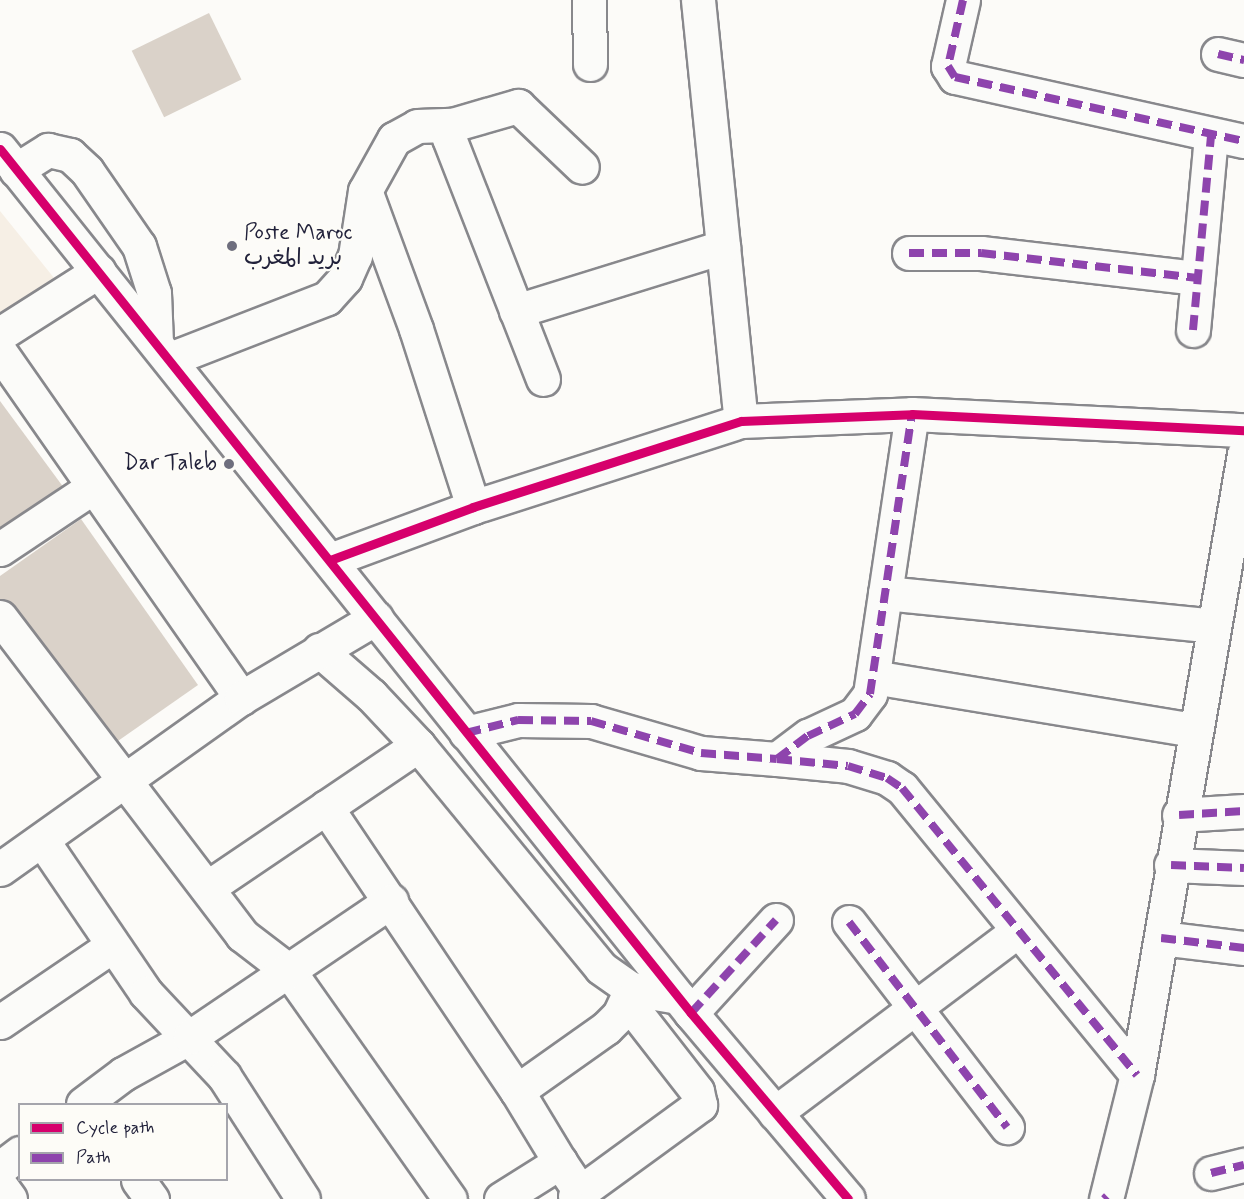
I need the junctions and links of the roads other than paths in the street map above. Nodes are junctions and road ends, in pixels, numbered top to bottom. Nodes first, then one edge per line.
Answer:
1 (589, 0) edge
2 (698, 0) edge
3 (963, 0) edge
4 (590, 64) dead end
5 (452, 125) junction
6 (1211, 135) junction
7 (1244, 141) edge
8 (8, 159) edge
9 (582, 167) dead end
10 (365, 191) junction
11 (723, 248) junction
12 (909, 253) dead end
13 (99, 271) junction
14 (1198, 278) junction
15 (516, 311) junction
16 (1192, 330) dead end
17 (0, 334) edge
18 (163, 351) junction
19 (0, 352) edge
20 (543, 379) dead end
21 (912, 414) junction
22 (741, 421) junction
23 (1244, 430) edge
24 (1244, 454) edge
25 (93, 487) junction
26 (472, 507) junction
27 (0, 549) edge
28 (330, 560) junction
29 (885, 593) junction
30 (376, 618) junction
31 (1213, 626) junction
32 (5, 635) edge
33 (319, 650) junction
34 (873, 678) junction
35 (241, 698) junction
36 (1194, 730) junction
37 (466, 733) junction
38 (418, 745) junction
39 (777, 759) junction
40 (123, 783) junction
41 (326, 807) junction
42 (1244, 811) edge
43 (1179, 815) junction
44 (42, 840) junction
45 (1171, 866) junction
46 (1244, 868) edge
47 (0, 869) edge
48 (207, 888) junction
49 (391, 901) junction
50 (776, 920) dead end
51 (849, 922) dead end
52 (1017, 931) junction
53 (1161, 938) junction
54 (112, 946) junction
55 (1244, 948) edge
56 (290, 970) junction
57 (629, 995) junction
58 (684, 1005) junction
59 (914, 1007) junction
60 (0, 1022) edge
61 (190, 1037) junction
62 (1137, 1075) junction
63 (517, 1090) junction
64 (85, 1103) edge
65 (775, 1113) junction
66 (1007, 1127) dead end
67 (18, 1154) edge
68 (1244, 1165) edge
69 (0, 1168) edge
70 (1211, 1173) dead end
71 (139, 1181) edge
72 (0, 1185) edge
73 (580, 1186) edge
74 (1106, 1198) edge
75 (10, 1199) edge
76 (152, 1199) edge
77 (303, 1199) edge
78 (450, 1199) edge
79 (501, 1199) edge
80 (848, 1199) edge

1 - 4 street
2 - 11 street
3 - 6 street
5 - 9 street
5 - 10 street
5 - 15 street
6 - 7 street
6 - 14 street
8 - 13 street
8 - 18 street
10 - 18 street
10 - 26 street
11 - 15 street
11 - 22 street
12 - 14 street
13 - 17 street
13 - 18 street
14 - 16 street
15 - 20 street
18 - 28 street
19 - 25 street
21 - 22 street
21 - 23 street
21 - 29 street
22 - 26 street
24 - 31 street
25 - 27 street
25 - 35 street
26 - 28 street
28 - 30 street
29 - 31 street
29 - 34 street
30 - 33 street
30 - 37 street
31 - 36 street
32 - 40 street
33 - 35 street
33 - 38 street
34 - 36 street
34 - 39 street
35 - 40 street
36 - 43 street
37 - 39 street
37 - 58 street
38 - 41 street
38 - 57 street
39 - 52 street
40 - 44 street
40 - 48 street
41 - 48 street
41 - 49 street
42 - 43 street
43 - 45 street
44 - 47 street
44 - 54 street
45 - 46 street
45 - 53 street
48 - 56 street
49 - 56 street
49 - 63 street
50 - 58 street
51 - 59 street
52 - 59 street
52 - 62 street
53 - 55 street
53 - 62 street
54 - 60 street
54 - 61 street
56 - 61 street
56 - 78 street
57 - 58 street
57 - 63 street
57 - 73 street
58 - 65 street
59 - 65 street
59 - 66 street
61 - 64 street
61 - 77 street
62 - 74 street
63 - 73 street
65 - 80 street
67 - 69 street
68 - 70 street
71 - 76 street
72 - 75 street
73 - 79 street

